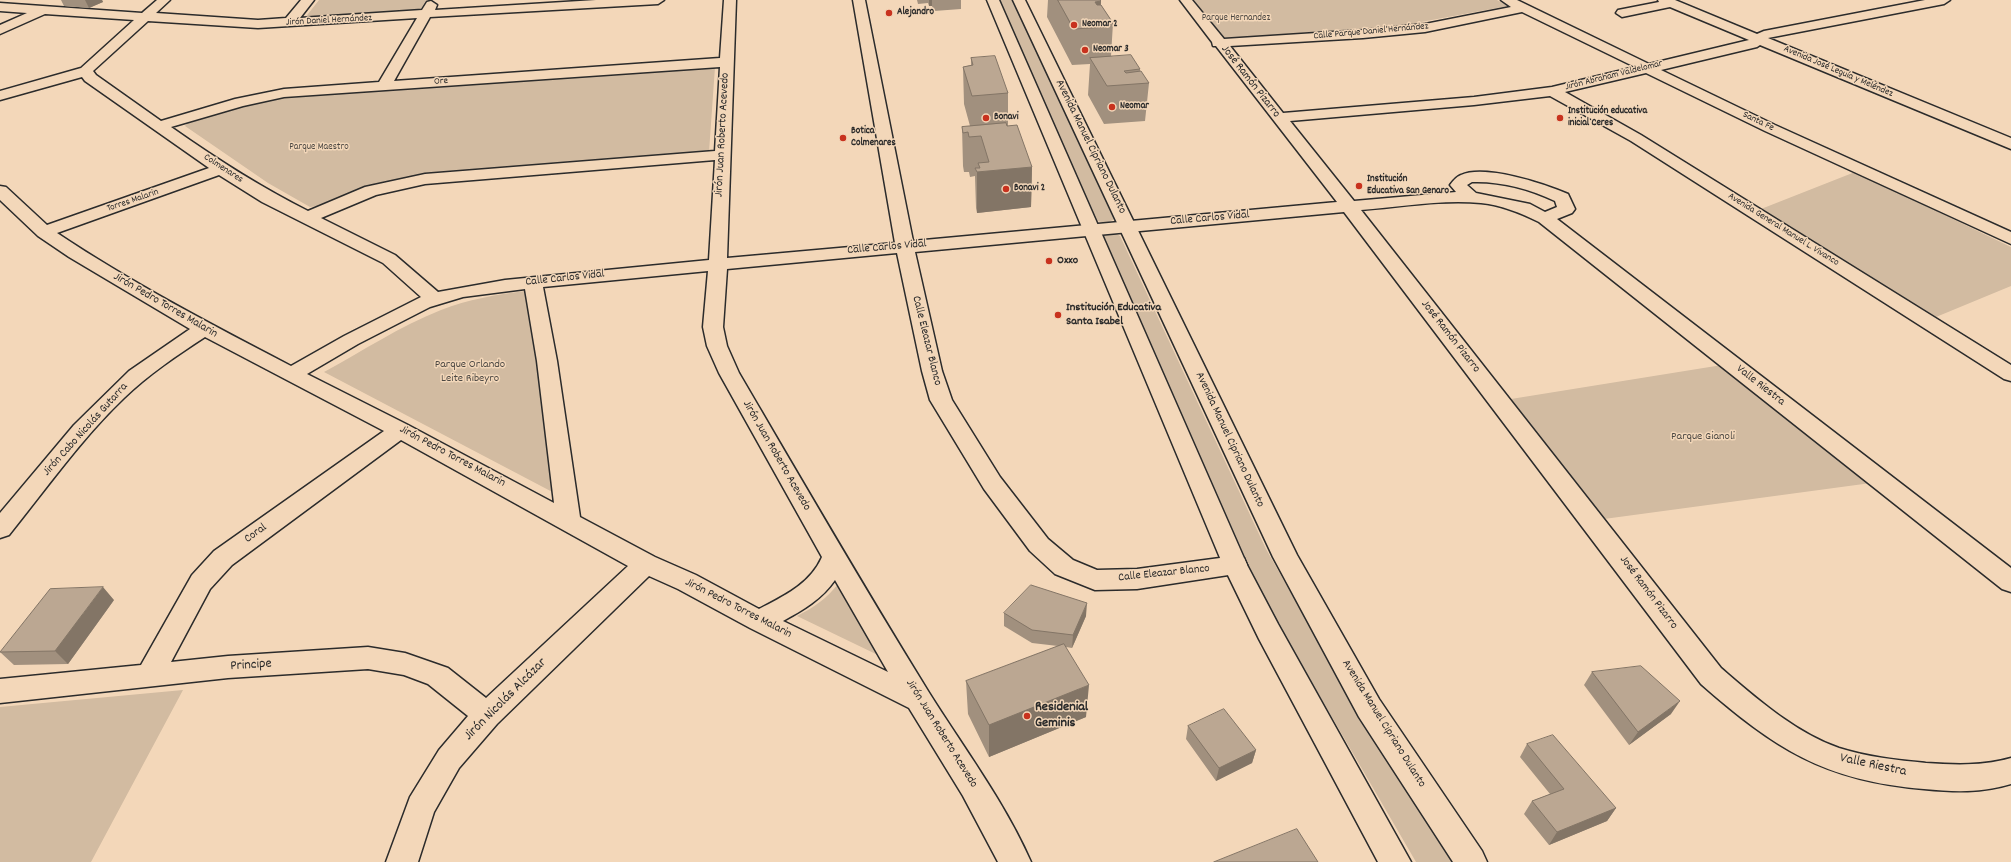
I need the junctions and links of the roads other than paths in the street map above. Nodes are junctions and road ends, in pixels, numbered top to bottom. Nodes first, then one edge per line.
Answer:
1 (164, 0) edge
2 (308, 0) edge
3 (434, 0) edge
4 (658, 0) edge
5 (730, 0) edge
6 (859, 0) edge
7 (993, 0) edge
8 (1019, 0) edge
9 (1186, 0) edge
10 (1507, 0) edge
11 (1944, 0) edge
12 (1667, 1) edge
13 (577, 3) edge
14 (0, 7) edge
15 (1523, 8) junction
16 (46, 9) junction
17 (1622, 13) dead end
18 (426, 15) junction
19 (144, 16) junction
20 (289, 24) junction
21 (0, 30) edge
22 (1758, 39) junction
23 (1218, 43) junction
24 (727, 62) junction
25 (1646, 68) junction
26 (86, 71) junction
27 (384, 87) junction
28 (1552, 91) junction
29 (0, 96) edge
30 (1278, 118) junction
31 (159, 126) junction
32 (2011, 144) edge
33 (722, 155) junction
34 (222, 169) junction
35 (0, 191) edge
36 (1471, 198) junction
37 (1502, 202) joint
38 (1349, 206) junction
39 (307, 218) junction
40 (1545, 218) junction
41 (1128, 227) junction
42 (1092, 230) junction
43 (44, 232) junction
44 (2011, 239) edge
45 (905, 247) junction
46 (718, 264) junction
47 (533, 282) junction
48 (434, 299) junction
49 (204, 329) junction
50 (292, 374) junction
51 (2011, 374) edge
52 (400, 430) junction
53 (568, 520) junction
54 (0, 529) edge
55 (834, 557) junction
56 (646, 564) junction
57 (1235, 566) junction
58 (2011, 582) edge
59 (759, 621) junction
60 (150, 674) junction
61 (1711, 676) joint
62 (0, 691) edge
63 (919, 700) junction
64 (487, 715) junction
65 (2011, 771) edge
66 (402, 862) edge
67 (1015, 862) edge
68 (1395, 862) edge
69 (1471, 862) edge

1 - 19 street
2 - 20 street
3 - 18 street
4 - 13 street, Jirón Daniel Hernández
5 - 24 street, Jirón Juan Roberto Acevedo
6 - 45 street, Calle Eleazar Blanco
7 - 42 street
8 - 41 street, Avenida Manuel Cipriano Dulanto
9 - 23 street, José Ramón Pizarro
10 - 15 street, Santa Fe
11 - 22 street, Jirón Abraham Valdelomar
12 - 17 street
12 - 22 street, Avenida José Leguía y Meléndez
13 - 18 street, Jirón Daniel Hernández
14 - 16 street, Jirón Daniel Hernández
15 - 23 street, Calle Parque Daniel Hernández
15 - 25 street, Santa Fe
16 - 19 street, Jirón Daniel Hernández
16 - 21 street
18 - 20 street, Jirón Daniel Hernández
18 - 27 street
19 - 20 street, Jirón Daniel Hernández
19 - 26 street
22 - 25 street, Jirón Abraham Valdelomar
22 - 32 street, Avenida José Leguía y Meléndez
23 - 30 street, José Ramón Pizarro
24 - 27 street, Ore
24 - 33 street, Jirón Juan Roberto Acevedo
25 - 28 street, Jirón Abraham Valdelomar
25 - 44 street, Santa Fe
26 - 29 street
26 - 31 street, Colmenares
27 - 31 street, Ore
28 - 30 street, Jirón Abraham Valdelomar
28 - 51 street, Avenida General Manuel L. Vivanco
30 - 38 street, José Ramón Pizarro
31 - 34 street, Colmenares
33 - 39 street
33 - 46 street, Jirón Juan Roberto Acevedo
34 - 39 street, Colmenares
34 - 43 street, Torres Malarin
35 - 43 street, Jirón Pedro Torres Malarin
36 - 37 street, Calle Carlos Vidal
36 - 38 street, Calle Carlos Vidal
36 - 40 street
37 - 40 street, Valle Riestra
38 - 41 street, Calle Carlos Vidal
38 - 61 street, José Ramón Pizarro
39 - 48 street, Colmenares
40 - 58 street, Valle Riestra
41 - 42 street, Calle Carlos Vidal
41 - 69 street, Avenida Manuel Cipriano Dulanto
42 - 45 street, Calle Carlos Vidal
42 - 57 street
43 - 49 street, Jirón Pedro Torres Malarin
45 - 46 street, Calle Carlos Vidal
45 - 57 street, Calle Eleazar Blanco
46 - 47 street, Calle Carlos Vidal
46 - 55 street, Jirón Juan Roberto Acevedo
47 - 48 street, Calle Carlos Vidal
47 - 53 street
48 - 50 street, Calle Carlos Vidal
49 - 50 street, Jirón Pedro Torres Malarin
49 - 54 street, Jirón Cabo Nicolás Gutarra
50 - 52 street, Jirón Pedro Torres Malarin
52 - 53 street, Jirón Pedro Torres Malarin
52 - 60 street, Coral
53 - 56 street, Jirón Pedro Torres Malarin
55 - 59 street
55 - 63 street, Jirón Juan Roberto Acevedo
56 - 59 street, Jirón Pedro Torres Malarin
56 - 64 street, Jirón Nicolás Alcázar
57 - 68 street
59 - 63 street, Jirón Pedro Torres Malarin
60 - 62 street, Principe
60 - 64 street, Principe
61 - 65 street, Valle Riestra
63 - 67 street, Jirón Juan Roberto Acevedo
64 - 66 street, Jirón Nicolás Alcázar

